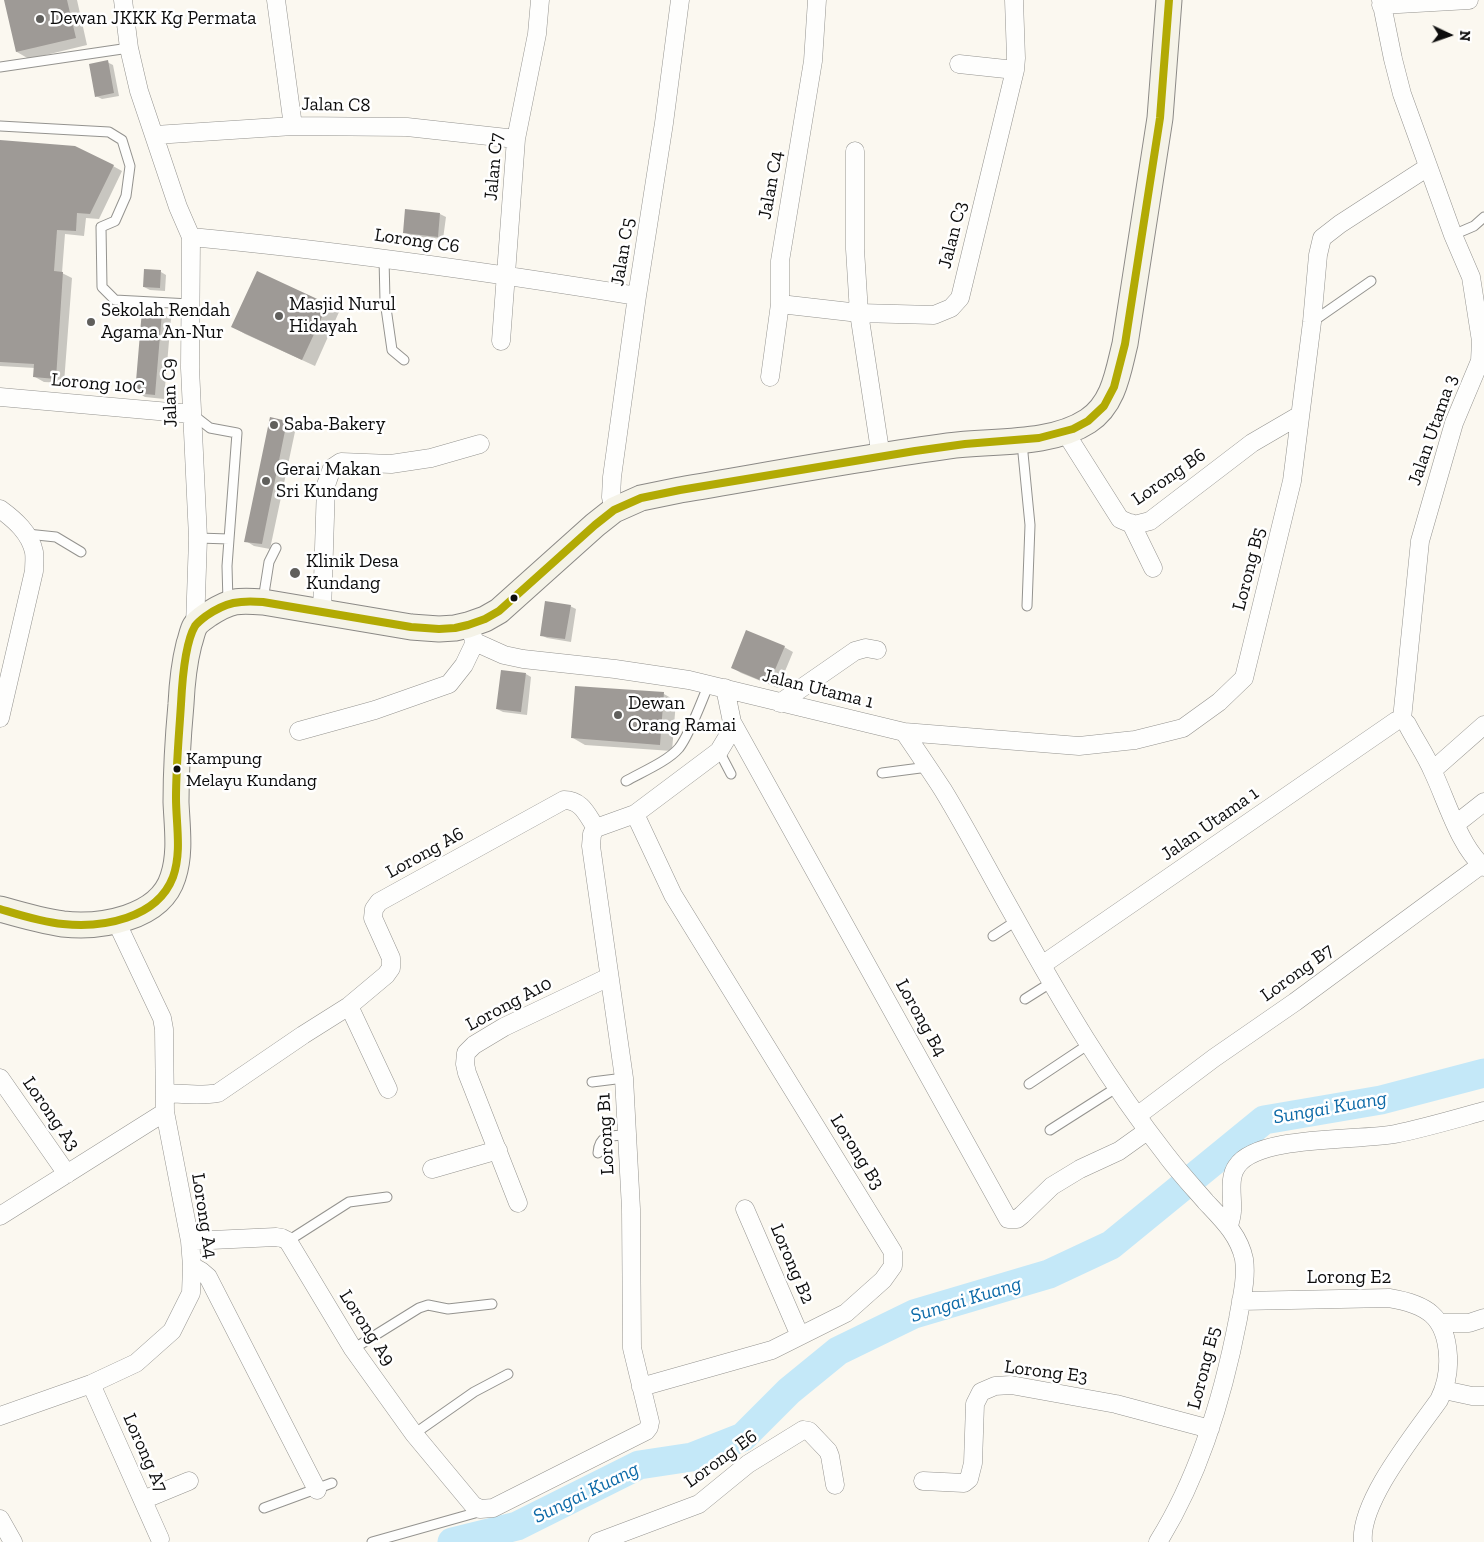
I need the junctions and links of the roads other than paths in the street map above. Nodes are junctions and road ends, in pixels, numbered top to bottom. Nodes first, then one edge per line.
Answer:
1 (123, 0) edge
2 (276, 0) edge
3 (540, 0) edge
4 (680, 0) edge
5 (817, 0) edge
6 (823, 0) edge
7 (1014, 0) edge
8 (1169, 0) edge
9 (1469, 0) edge
10 (1381, 2) edge
11 (129, 48) junction
12 (959, 64) dead end
13 (0, 67) edge
14 (1014, 70) junction
15 (0, 126) edge
16 (294, 126) junction
17 (155, 135) junction
18 (516, 139) junction
19 (855, 151) dead end
20 (1428, 167) junction
21 (1484, 216) edge
22 (1453, 235) junction
23 (190, 237) junction
24 (384, 258) junction
25 (506, 275) junction
26 (1372, 281) dead end
27 (637, 296) junction
28 (190, 304) junction
29 (780, 304) junction
30 (859, 313) junction
31 (1312, 322) junction
32 (501, 340) dead end
33 (404, 360) dead end
34 (1482, 360) edge
35 (770, 377) dead end
36 (0, 397) edge
37 (192, 414) junction
38 (1300, 415) junction
39 (1065, 432) junction
40 (1022, 440) junction
41 (480, 444) dead end
42 (881, 456) junction
43 (0, 509) edge
44 (614, 510) junction
45 (1131, 523) junction
46 (26, 534) junction
47 (198, 538) junction
48 (229, 539) junction
49 (276, 548) dead end
50 (81, 552) dead end
51 (1153, 568) dead end
52 (263, 602) junction
53 (228, 603) junction
54 (1027, 606) dead end
55 (322, 612) junction
56 (195, 626) junction
57 (472, 634) junction
58 (876, 650) dead end
59 (717, 686) junction
60 (780, 703) junction
61 (0, 718) edge
62 (1402, 719) junction
63 (732, 722) junction
64 (1484, 725) edge
65 (300, 731) dead end
66 (904, 732) junction
67 (719, 751) junction
68 (928, 768) junction
69 (1432, 770) junction
70 (882, 773) dead end
71 (731, 774) dead end
72 (626, 781) dead end
73 (1484, 802) edge
74 (635, 814) junction
75 (1456, 824) junction
76 (596, 828) junction
77 (1483, 866) edge
78 (0, 909) edge
79 (116, 921) junction
80 (1016, 921) junction
81 (993, 936) dead end
82 (1042, 965) junction
83 (609, 977) junction
84 (1052, 982) junction
85 (1025, 999) dead end
86 (349, 1006) junction
87 (1090, 1044) junction
88 (0, 1078) edge
89 (624, 1078) junction
90 (592, 1082) dead end
91 (1029, 1084) dead end
92 (1116, 1088) junction
93 (388, 1089) dead end
94 (165, 1093) junction
95 (1484, 1111) edge
96 (164, 1112) junction
97 (1137, 1116) junction
98 (1050, 1130) dead end
99 (1147, 1131) junction
100 (628, 1135) junction
101 (498, 1150) junction
102 (598, 1153) dead end
103 (432, 1169) dead end
104 (67, 1174) junction
105 (387, 1197) dead end
106 (518, 1203) dead end
107 (745, 1208) dead end
108 (0, 1216) edge
109 (1229, 1226) junction
110 (190, 1241) junction
111 (288, 1242) junction
112 (192, 1266) junction
113 (1241, 1301) junction
114 (492, 1304) dead end
115 (1484, 1318) edge
116 (1441, 1324) junction
117 (800, 1336) junction
118 (353, 1349) junction
119 (508, 1374) dead end
120 (91, 1384) junction
121 (641, 1387) junction
122 (1444, 1390) junction
123 (1484, 1396) edge
124 (0, 1416) edge
125 (1210, 1429) junction
126 (414, 1434) junction
127 (189, 1481) dead end
128 (922, 1481) dead end
129 (834, 1485) dead end
130 (324, 1486) joint
131 (143, 1500) junction
132 (264, 1508) dead end
133 (480, 1509) junction
134 (0, 1519) edge
135 (160, 1539) dead end
136 (13, 1542) edge
137 (372, 1542) edge
138 (598, 1542) edge
139 (1158, 1542) edge
140 (1363, 1542) edge

1 - 11 street, Jalan C9
2 - 16 street
3 - 18 street, Jalan C7
4 - 27 street, Jalan C5
5 - 6 street
5 - 29 street, Jalan C4
7 - 14 street, Jalan C3
8 - 39 main road
9 - 10 street
10 - 20 street, Jalan Utama 3
11 - 13 lane
11 - 17 street, Jalan C9
12 - 14 street
14 - 30 street, Jalan C3
15 - 28 lane
16 - 17 street, Jalan C8
16 - 18 street, Jalan C8
17 - 23 street, Jalan C9
18 - 25 street, Jalan C7
19 - 30 street
20 - 22 street, Jalan Utama 3
20 - 31 street, Lorong B5
21 - 22 lane
22 - 34 street, Jalan Utama 3
23 - 24 street, Lorong C6
23 - 28 street, Jalan C9
24 - 25 street, Lorong C6
24 - 33 lane
25 - 27 street, Lorong C6
25 - 32 street, Jalan C7
26 - 31 lane
27 - 44 street, Jalan C5
28 - 37 street, Jalan C9
29 - 30 street, Jalan C3
29 - 35 street, Jalan C4
30 - 42 street
31 - 38 street, Lorong B5
34 - 62 street, Jalan Utama 3
36 - 37 street, Lorong 10C
37 - 47 street, Jalan C9
37 - 48 lane
38 - 45 street, Lorong B6
38 - 66 street, Lorong B5
39 - 40 main road
39 - 45 street, Lorong B6
40 - 42 main road
40 - 54 lane
41 - 55 street
42 - 44 main road
43 - 46 street
44 - 57 main road
45 - 51 street
46 - 50 lane
46 - 61 street
47 - 48 lane
47 - 56 street, Jalan C9
48 - 53 lane
49 - 52 lane
52 - 53 main road
52 - 55 main road
53 - 56 main road
55 - 57 main road
56 - 79 main road
57 - 59 street, Jalan Utama 1
57 - 65 street
58 - 60 street
59 - 60 street, Jalan Utama 1
59 - 63 street, Lorong B4
59 - 72 lane
60 - 66 street, Jalan Utama 1
62 - 69 street
62 - 82 street, Jalan Utama 1
63 - 67 street
63 - 99 street, Lorong B4
64 - 69 street
66 - 68 street
67 - 71 lane
67 - 74 street
68 - 70 lane
68 - 80 street
69 - 75 street
73 - 75 street
74 - 76 street
74 - 117 street, Lorong B3
75 - 77 street
76 - 83 street, Lorong B1
76 - 86 street, Lorong A6
77 - 97 street, Lorong B7
78 - 79 main road
79 - 94 street, Lorong A4
80 - 81 lane
80 - 82 street
82 - 84 street
83 - 89 street, Lorong B1
83 - 101 street, Lorong A10
84 - 85 lane
84 - 87 street
86 - 93 street
86 - 94 street, Lorong A6
87 - 91 lane
87 - 92 street
88 - 104 street, Lorong A3
89 - 90 lane
89 - 100 street, Lorong B1
92 - 97 street
92 - 98 lane
94 - 96 street, Lorong A4
95 - 109 street
96 - 104 street
96 - 110 street, Lorong A4
97 - 99 street
99 - 109 street, Lorong E5
100 - 102 lane
100 - 121 street, Lorong B1
101 - 103 street
101 - 106 street, Lorong A10
104 - 108 street
105 - 111 lane
107 - 117 street, Lorong B2
109 - 113 street, Lorong E5
110 - 111 street
110 - 112 street, Lorong A4
111 - 118 street, Lorong A9
112 - 120 street, Lorong A4
112 - 130 street
113 - 116 street, Lorong E2
113 - 125 street, Lorong E5
114 - 118 lane
115 - 116 street
116 - 122 street
117 - 121 street, Lorong B3
118 - 126 street, Lorong A9
119 - 126 lane
120 - 124 street, Lorong A4
120 - 131 street, Lorong A7
121 - 133 street, Lorong B1
122 - 123 street
122 - 140 street
125 - 128 street, Lorong E3
125 - 139 street, Lorong E5
126 - 133 street, Lorong A9
127 - 131 street
129 - 138 street, Lorong E6
130 - 132 lane
131 - 135 street, Lorong A7
133 - 137 lane
134 - 136 street

